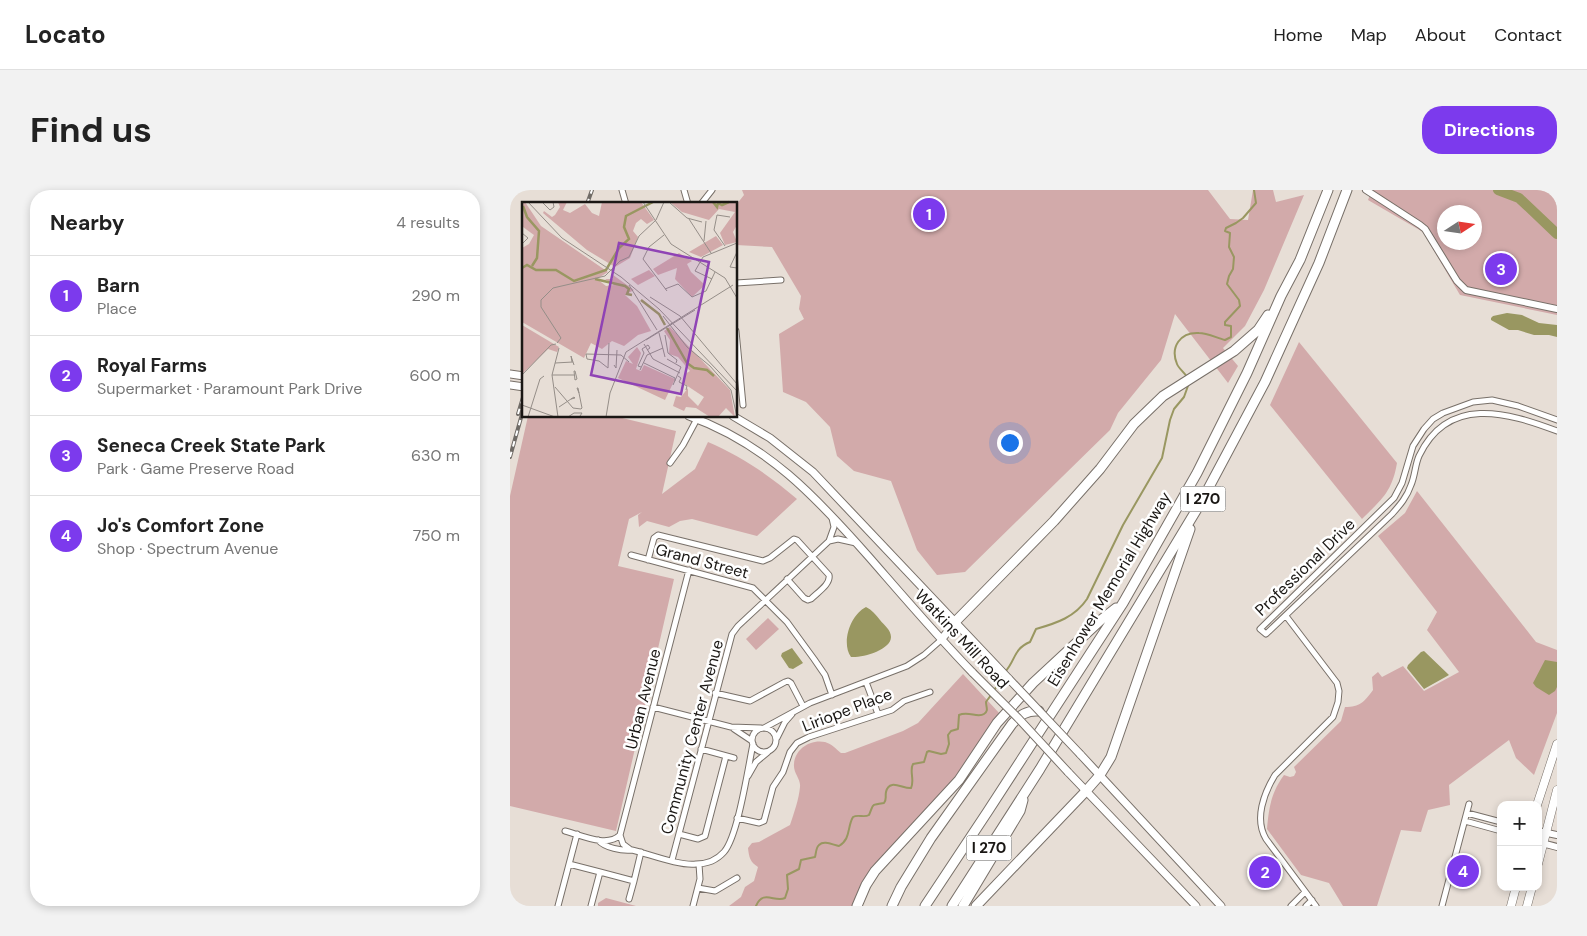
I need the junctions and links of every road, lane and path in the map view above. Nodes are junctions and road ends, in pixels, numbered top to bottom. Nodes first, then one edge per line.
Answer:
1 (712, 190) edge
2 (1328, 190) edge
3 (1347, 190) edge
4 (1366, 190) edge
5 (703, 202) edge
6 (780, 280) dead end
7 (738, 283) edge
8 (1281, 296) junction
9 (1557, 309) edge
10 (738, 356) edge
11 (743, 405) dead end
12 (698, 418) edge
13 (736, 418) edge
14 (1557, 420) edge
15 (1557, 431) edge
16 (670, 463) dead end
17 (1200, 504) junction
18 (831, 515) junction
19 (829, 541) junction
20 (856, 543) junction
21 (631, 555) dead end
22 (812, 556) junction
23 (648, 560) junction
24 (689, 570) junction
25 (787, 580) junction
26 (766, 599) junction
27 (1123, 603) junction
28 (1286, 616) junction
29 (956, 621) junction
30 (941, 640) junction
31 (866, 682) junction
32 (930, 692) dead end
33 (715, 693) junction
34 (923, 694) junction
35 (832, 695) junction
36 (925, 700) dead end
37 (803, 706) junction
38 (654, 707) junction
39 (794, 711) junction
40 (1039, 711) junction
41 (878, 714) junction
42 (708, 721) junction
43 (1015, 721) junction
44 (731, 727) junction
45 (762, 728) junction
46 (776, 738) junction
47 (752, 743) junction
48 (1557, 744) edge
49 (701, 750) junction
50 (769, 752) junction
51 (726, 756) junction
52 (734, 758) dead end
53 (1100, 775) junction
54 (746, 782) junction
55 (1026, 790) junction
56 (1557, 790) edge
57 (1086, 791) junction
58 (1538, 801) edge
59 (1470, 804) dead end
60 (1467, 813) junction
61 (737, 818) junction
62 (1465, 821) junction
63 (1497, 821) edge
64 (1497, 829) edge
65 (565, 831) dead end
66 (1542, 832) edge
67 (577, 834) junction
68 (679, 834) junction
69 (620, 835) junction
70 (1557, 835) edge
71 (598, 840) junction
72 (1542, 843) edge
73 (1557, 847) edge
74 (632, 850) junction
75 (641, 852) junction
76 (672, 860) junction
77 (569, 864) junction
78 (699, 864) junction
79 (600, 872) junction
80 (737, 878) dead end
81 (634, 881) junction
82 (698, 888) junction
83 (1515, 891) edge
84 (1531, 891) edge
85 (1305, 892) junction
86 (629, 899) dead end
87 (1312, 900) junction
88 (558, 906) edge
89 (591, 906) edge
90 (693, 906) edge
91 (857, 906) edge
92 (892, 906) edge
93 (925, 906) edge
94 (952, 906) edge
95 (964, 906) edge
96 (976, 906) edge
97 (1196, 906) edge
98 (1222, 906) edge
99 (1291, 906) edge
100 (1306, 906) edge
101 (1316, 906) edge
102 (1442, 906) edge
103 (1511, 906) edge
104 (1527, 906) edge

1 - 5 street
2 - 8 highway, Eisenhower Memorial Highway / I 270
3 - 17 highway, I 270
4 - 9 street
6 - 7 street
8 - 27 highway, Eisenhower Memorial Highway / I 270
8 - 29 highway
10 - 11 street
12 - 16 street
12 - 18 main road, Watkins Mill Road
13 - 29 main road, Watkins Mill Road
14 - 28 street, Professional Drive
15 - 28 street, Professional Drive
17 - 53 highway
17 - 55 highway, I 270
18 - 19 street
18 - 20 main road, Watkins Mill Road
19 - 20 street
19 - 22 street, Community Center Avenue
20 - 30 main road, Watkins Mill Road
21 - 23 street, Grand Street
22 - 23 street
22 - 25 street, Community Center Avenue
22 - 25 street
23 - 24 street, Grand Street
24 - 26 street, Grand Street
24 - 38 street, Urban Avenue
25 - 26 street, Community Center Avenue
26 - 33 street, Community Center Avenue
26 - 35 street, Grand Street
27 - 91 highway
27 - 93 highway, Eisenhower Memorial Highway / I 270
28 - 85 street
29 - 30 main road
29 - 40 main road, Watkins Mill Road, bridge
30 - 31 street
30 - 43 main road, Watkins Mill Road, bridge
31 - 35 street
31 - 41 street
32 - 34 street, Liriope Place
33 - 37 street
33 - 42 street, Community Center Avenue
34 - 36 street
34 - 41 street, Liriope Place
35 - 37 street
37 - 39 street
38 - 42 street
38 - 69 street, Urban Avenue
39 - 45 street
39 - 46 street
40 - 43 highway
40 - 53 main road, Watkins Mill Road, bridge
41 - 61 street, Liriope Place
42 - 44 street
42 - 49 street, Community Center Avenue
43 - 57 main road, Watkins Mill Road, bridge
43 - 92 highway
44 - 45 street
44 - 47 street
45 - 46 street
45 - 47 street
46 - 50 street
47 - 50 street
47 - 54 street
48 - 58 main road
49 - 51 street
49 - 68 street, Community Center Avenue
50 - 54 street
51 - 52 street
51 - 68 street
53 - 57 highway
53 - 98 main road, Watkins Mill Road
54 - 61 street
55 - 94 highway, I 270
55 - 95 highway, I 270
56 - 66 main road
57 - 96 highway
57 - 97 main road, Watkins Mill Road
59 - 60 street
60 - 62 street
60 - 63 street
61 - 78 street
62 - 64 street
62 - 102 street
65 - 67 street
66 - 70 street
67 - 71 street
67 - 77 street
68 - 76 street, Community Center Avenue
69 - 71 street
69 - 74 street
71 - 74 street
72 - 73 street
74 - 75 street
75 - 76 street
75 - 81 street
76 - 78 street
77 - 79 street
77 - 88 street
78 - 82 street
79 - 81 street
79 - 89 street
80 - 82 street
81 - 86 street
82 - 90 street
83 - 103 main road
84 - 104 main road
85 - 87 street
85 - 99 street
87 - 100 street
87 - 101 street

